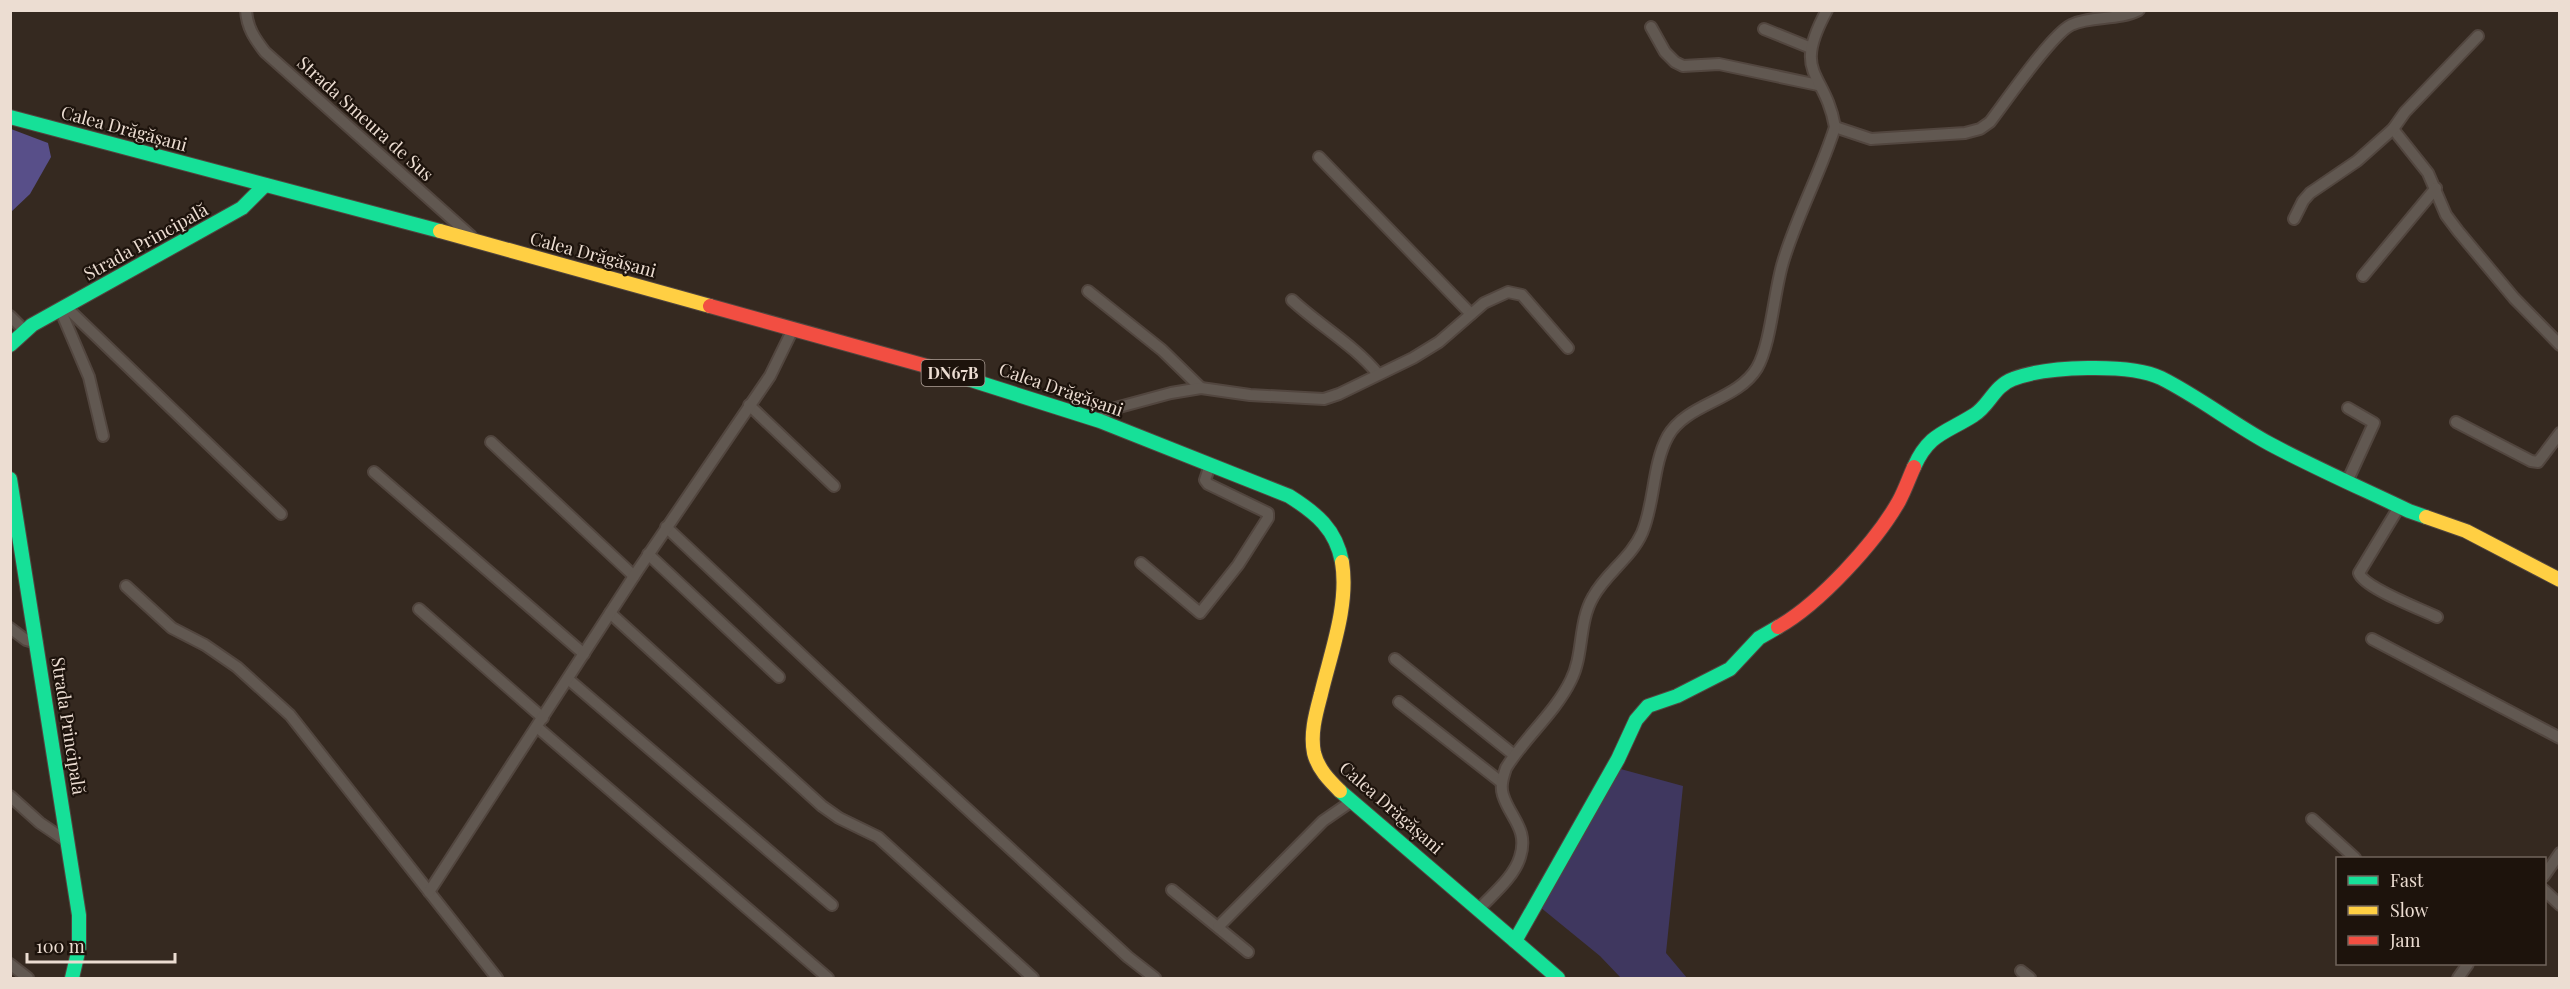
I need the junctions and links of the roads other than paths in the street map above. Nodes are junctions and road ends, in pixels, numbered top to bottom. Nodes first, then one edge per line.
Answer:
1 (246, 10) edge
2 (1827, 10) edge
3 (2139, 10) edge
4 (1650, 27) dead end
5 (1764, 29) dead end
6 (2478, 36) dead end
7 (1811, 48) junction
8 (1818, 85) junction
9 (10, 117) edge
10 (1835, 127) junction
11 (2393, 129) junction
12 (1319, 157) dead end
13 (265, 185) junction
14 (2436, 188) junction
15 (2294, 219) dead end
16 (477, 242) junction
17 (2364, 276) dead end
18 (1088, 291) dead end
19 (1292, 300) dead end
20 (63, 308) junction
21 (1471, 314) junction
22 (10, 316) edge
23 (793, 329) junction
24 (25, 332) junction
25 (10, 345) edge
26 (2559, 345) edge
27 (1568, 348) dead end
28 (1378, 374) junction
29 (1201, 388) junction
30 (749, 405) junction
31 (2348, 408) dead end
32 (1100, 421) junction
33 (2456, 422) dead end
34 (2559, 433) edge
35 (103, 436) dead end
36 (491, 442) dead end
37 (1210, 465) junction
38 (374, 472) dead end
39 (10, 479) edge
40 (2347, 482) junction
41 (834, 486) dead end
42 (2399, 507) junction
43 (281, 514) dead end
44 (666, 527) junction
45 (648, 554) junction
46 (1141, 563) dead end
47 (634, 576) junction
48 (2559, 580) edge
49 (126, 586) dead end
50 (419, 609) dead end
51 (610, 613) junction
52 (2437, 617) dead end
53 (10, 628) edge
54 (2372, 639) dead end
55 (37, 643) junction
56 (584, 654) junction
57 (1395, 659) dead end
58 (779, 677) dead end
59 (568, 680) junction
60 (1399, 702) dead end
61 (540, 723) junction
62 (2559, 738) edge
63 (1514, 755) junction
64 (1502, 782) junction
65 (10, 796) edge
66 (1352, 801) junction
67 (2312, 819) dead end
68 (68, 842) junction
69 (2559, 853) edge
70 (2354, 857) edge
71 (2546, 873) edge
72 (1172, 890) dead end
73 (429, 892) junction
74 (2546, 892) edge
75 (832, 905) dead end
76 (2559, 905) edge
77 (1479, 909) junction
78 (1218, 927) junction
79 (1515, 941) junction
80 (1248, 952) dead end
81 (10, 964) edge
82 (2467, 965) edge
83 (2021, 971) dead end
84 (28, 978) edge
85 (72, 978) edge
86 (497, 978) edge
87 (828, 978) edge
88 (1033, 978) edge
89 (1155, 978) edge
90 (1558, 978) edge
91 (2030, 978) edge
92 (2458, 978) edge

1 - 16 street, Strada Smeura de Sus
2 - 7 street
3 - 10 street
4 - 8 street
5 - 7 street
6 - 11 street
7 - 8 street
8 - 10 street
9 - 13 street, Calea Drăgășani / DN67B
10 - 63 street
11 - 14 street
11 - 15 street
12 - 21 street
13 - 16 street, Calea Drăgășani / DN67B
13 - 20 street, Strada Principală
14 - 17 street
14 - 26 street
16 - 23 street, Calea Drăgășani / DN67B
18 - 29 street
19 - 28 street
20 - 24 street, Strada Principală
20 - 35 street
20 - 43 street
21 - 27 street
21 - 28 street
22 - 24 street
23 - 30 street
23 - 32 street, Calea Drăgășani / DN67B
24 - 25 street, Strada Principală
28 - 29 street
29 - 32 street
30 - 41 street
30 - 44 street
31 - 40 street
32 - 37 street, Calea Drăgășani / DN67B
33 - 34 street
36 - 47 street
37 - 46 street
37 - 66 street, Calea Drăgășani / DN67B
38 - 56 street
39 - 55 street, Strada Principală
40 - 42 street
40 - 79 street
42 - 48 street
42 - 52 street
44 - 45 street
44 - 89 street
45 - 47 street
45 - 58 street
47 - 51 street
49 - 73 street
50 - 61 street
51 - 56 street
51 - 88 street
53 - 55 street
54 - 62 street
55 - 68 street, Strada Principală
56 - 59 street
57 - 63 street
59 - 61 street
59 - 75 street
60 - 64 street
61 - 73 street
61 - 87 street
63 - 64 street
64 - 77 street
65 - 68 street
66 - 77 street, Calea Drăgășani / DN67B
66 - 78 street
67 - 70 street
68 - 85 street, Strada Principală
69 - 71 street
72 - 78 street
73 - 86 street
74 - 76 street
77 - 79 street, Calea Drăgășani / DN67B
78 - 80 street
79 - 90 street, Calea Drăgășani / DN67B
81 - 84 street
82 - 92 street
83 - 91 street

